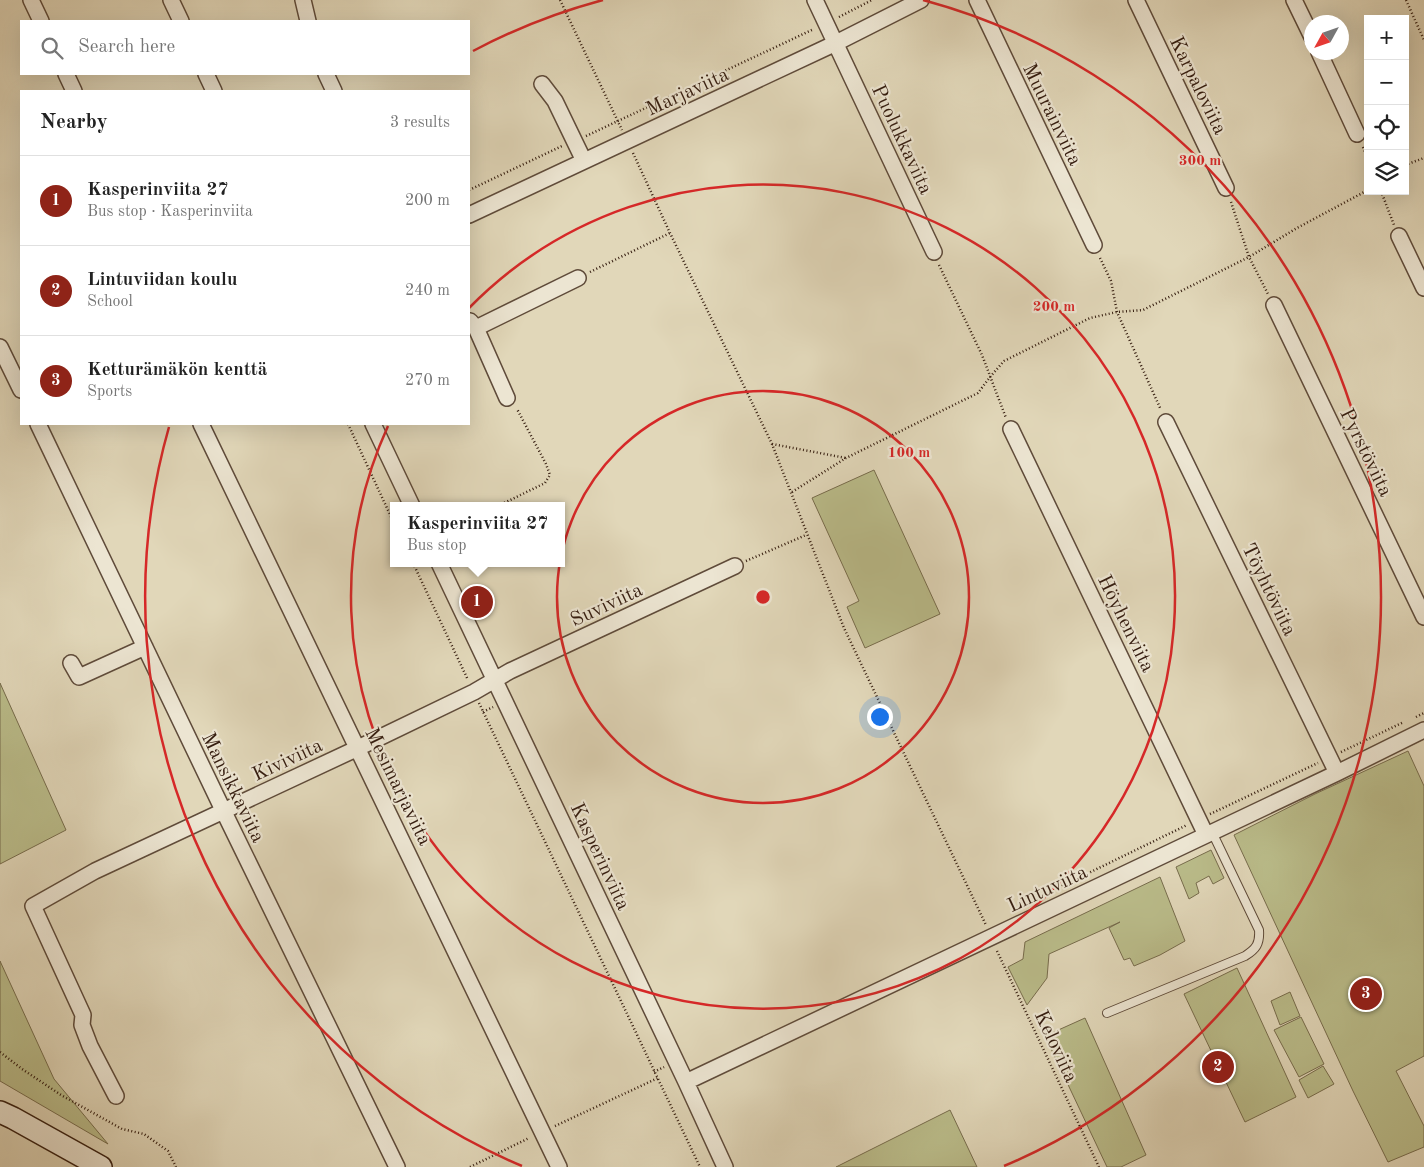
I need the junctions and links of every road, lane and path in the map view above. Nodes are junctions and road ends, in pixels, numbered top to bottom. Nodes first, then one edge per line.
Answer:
1 (31, 0) edge
2 (171, 0) edge
3 (304, 0) edge
4 (560, 0) edge
5 (815, 0) edge
6 (872, 0) edge
7 (921, 0) edge
8 (976, 0) edge
9 (1136, 0) edge
10 (1294, 0) edge
11 (1406, 0) edge
12 (41, 20) edge
13 (181, 20) edge
14 (308, 20) edge
15 (1304, 21) edge
16 (826, 23) junction
17 (1424, 40) edge
18 (836, 42) junction
19 (1323, 60) edge
20 (66, 75) edge
21 (206, 75) edge
22 (326, 75) edge
23 (542, 84) dead end
24 (74, 90) edge
25 (214, 90) edge
26 (334, 90) edge
27 (618, 120) junction
28 (1357, 134) dead end
29 (575, 140) junction
30 (627, 141) junction
31 (1424, 158) edge
32 (584, 162) junction
33 (1409, 164) edge
34 (1226, 188) joint
35 (470, 190) edge
36 (1364, 192) edge
37 (1383, 195) edge
38 (470, 215) edge
39 (670, 233) junction
40 (1398, 236) joint
41 (1094, 245) joint
42 (934, 252) joint
43 (1249, 257) junction
44 (578, 278) joint
45 (1424, 288) edge
46 (1274, 305) joint
47 (1117, 312) junction
48 (472, 324) edge
49 (0, 347) edge
50 (990, 377) junction
51 (20, 388) edge
52 (507, 398) joint
53 (1166, 422) joint
54 (38, 425) edge
55 (201, 425) edge
56 (348, 425) edge
57 (373, 425) edge
58 (1011, 429) joint
59 (772, 444) junction
60 (846, 458) junction
61 (792, 492) junction
62 (410, 502) edge
63 (506, 502) edge
64 (390, 515) edge
65 (806, 535) junction
66 (735, 566) joint
67 (415, 567) edge
68 (441, 567) edge
69 (1424, 617) edge
70 (145, 647) junction
71 (71, 663) dead end
72 (495, 680) junction
73 (474, 692) junction
74 (1424, 713) edge
75 (1424, 730) edge
76 (358, 748) junction
77 (1330, 758) junction
78 (1337, 773) junction
79 (223, 810) junction
80 (1199, 819) junction
81 (1209, 833) junction
82 (991, 937) junction
83 (1107, 1013) dead end
84 (0, 1052) edge
85 (658, 1078) junction
86 (686, 1082) junction
87 (116, 1096) dead end
88 (0, 1112) edge
89 (542, 1132) junction
90 (101, 1167) edge
91 (176, 1167) edge
92 (396, 1167) edge
93 (470, 1167) edge
94 (558, 1167) edge
95 (700, 1167) edge
96 (725, 1167) edge
97 (1099, 1167) edge

1 - 12 street
2 - 13 street
3 - 14 street
4 - 27 path, Keloviita
5 - 16 street, Puolukkaviita
6 - 16 path
7 - 18 street, Marjaviita
8 - 41 street, Muurainviita
9 - 34 street, Karpaloviita
10 - 15 street
11 - 17 path
16 - 18 street, Puolukkaviita
16 - 27 path
18 - 30 street, Marjaviita
18 - 42 street, Puolukkaviita
19 - 28 street
20 - 24 street
21 - 25 street
22 - 26 street
23 - 29 street
27 - 29 path
27 - 30 path, Keloviita
29 - 32 street
29 - 35 path
30 - 32 street, Marjaviita
30 - 39 path, Keloviita
31 - 33 path
32 - 38 street, Marjaviita
34 - 43 path
36 - 43 path
37 - 40 path
39 - 44 path
39 - 59 path, Keloviita
40 - 45 street
41 - 47 path
42 - 50 path
43 - 46 path
43 - 47 path
44 - 48 street
46 - 69 street, Pyrstöviita
47 - 50 path
47 - 53 path
48 - 52 street
49 - 51 street
50 - 58 path
50 - 60 path
52 - 63 path
53 - 77 street, Töyhtöviita
54 - 70 street, Mansikkaviita
55 - 76 street, Mesimarjaviita
56 - 64 path
57 - 62 street
58 - 80 street, Höyhenviita
59 - 60 path
59 - 61 path, Keloviita
60 - 61 path
61 - 65 path, Keloviita
65 - 66 path
65 - 82 path, Keloviita
66 - 72 street, Suviviita
67 - 73 path
68 - 72 street, Kasperinviita
70 - 71 street
70 - 79 street, Mansikkaviita
72 - 73 street, Kiviviita
72 - 86 street, Kasperinviita
73 - 76 street, Kiviviita
73 - 85 path
74 - 77 path
75 - 78 street, Lintuviita
76 - 79 street, Kiviviita
76 - 89 street, Mesimarjaviita
77 - 78 street, Töyhtöviita
77 - 80 path
78 - 81 street, Lintuviita
79 - 87 street, Kiviviita
79 - 92 street, Mansikkaviita
80 - 81 street, Höyhenviita
81 - 82 street, Lintuviita
81 - 83 lane
82 - 86 street, Lintuviita
82 - 97 path, Keloviita
84 - 91 path
85 - 89 path
85 - 95 path
86 - 96 street, Kasperinviita
88 - 90 main road
89 - 93 path
89 - 94 street, Mesimarjaviita

